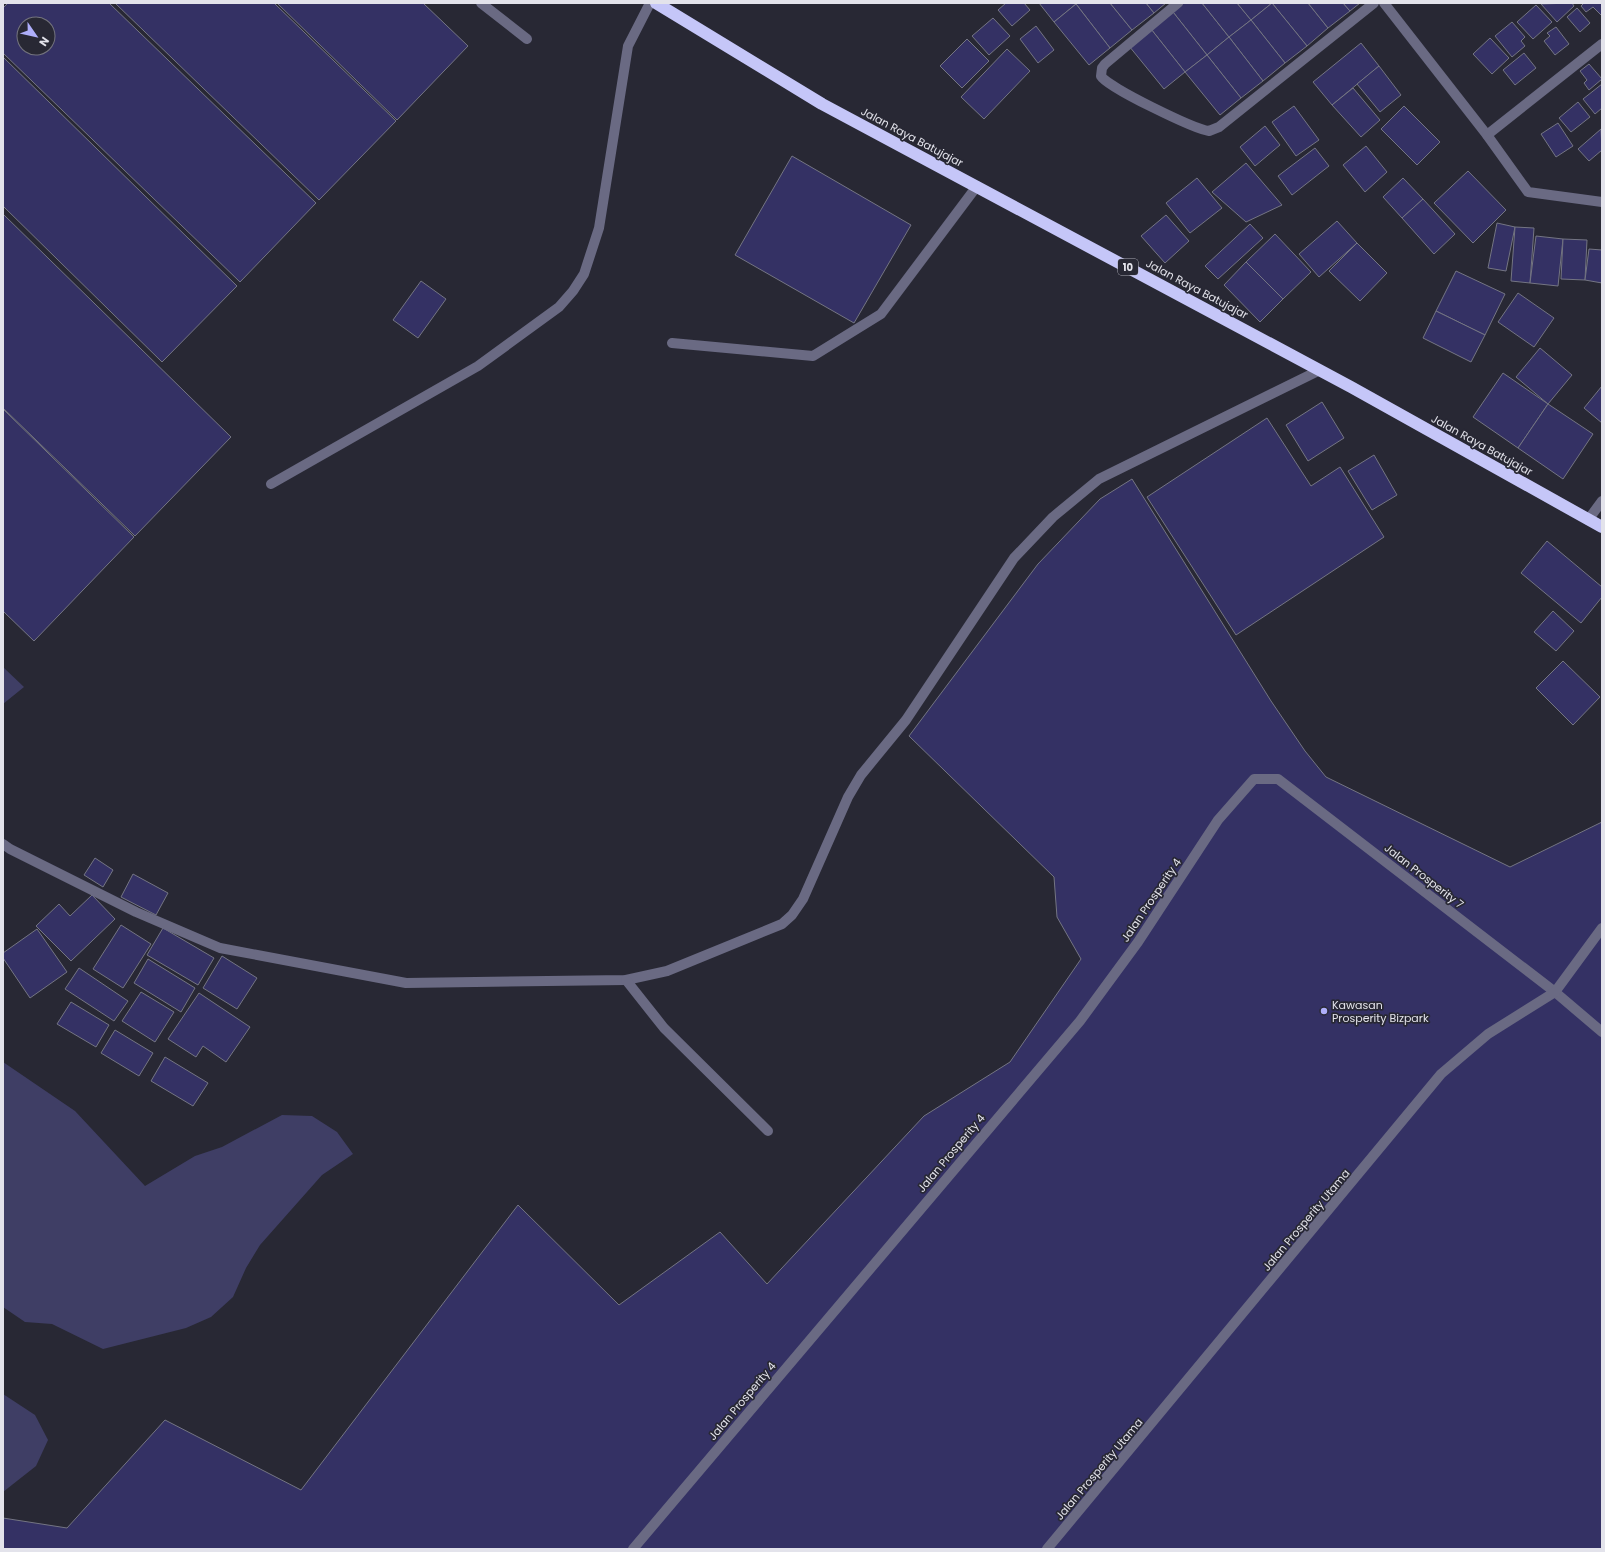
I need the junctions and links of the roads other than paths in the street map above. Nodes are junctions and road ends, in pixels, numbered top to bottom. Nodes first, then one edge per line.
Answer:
1 (481, 3) edge
2 (650, 3) edge
3 (656, 3) edge
4 (1178, 3) edge
5 (1374, 3) edge
6 (1384, 3) edge
7 (527, 39) dead end
8 (1602, 44) edge
9 (1487, 135) junction
10 (977, 186) junction
11 (1602, 202) edge
12 (672, 343) dead end
13 (1320, 370) junction
14 (271, 484) dead end
15 (1602, 500) edge
16 (1588, 520) junction
17 (1602, 527) edge
18 (1278, 779) joint
19 (3, 844) edge
20 (1602, 928) edge
21 (626, 980) junction
22 (1555, 992) junction
23 (1602, 1032) edge
24 (768, 1131) dead end
25 (633, 1549) edge
26 (1047, 1549) edge

1 - 7 street
2 - 14 street
3 - 10 highway, Jalan Raya Batujajar / 10
4 - 5 street
6 - 9 street
8 - 9 street
9 - 11 street
10 - 12 street
10 - 13 highway, Jalan Raya Batujajar / 10
13 - 16 highway, Jalan Raya Batujajar / 10
13 - 21 street
15 - 16 street
16 - 17 highway, Jalan Raya Batujajar / 10
18 - 22 street, Jalan Prosperity 7
18 - 25 street, Jalan Prosperity 4
19 - 21 street
20 - 22 street, Jalan Prosperity Utama
21 - 24 street
22 - 23 street, Jalan Prosperity 7
22 - 26 street, Jalan Prosperity Utama

